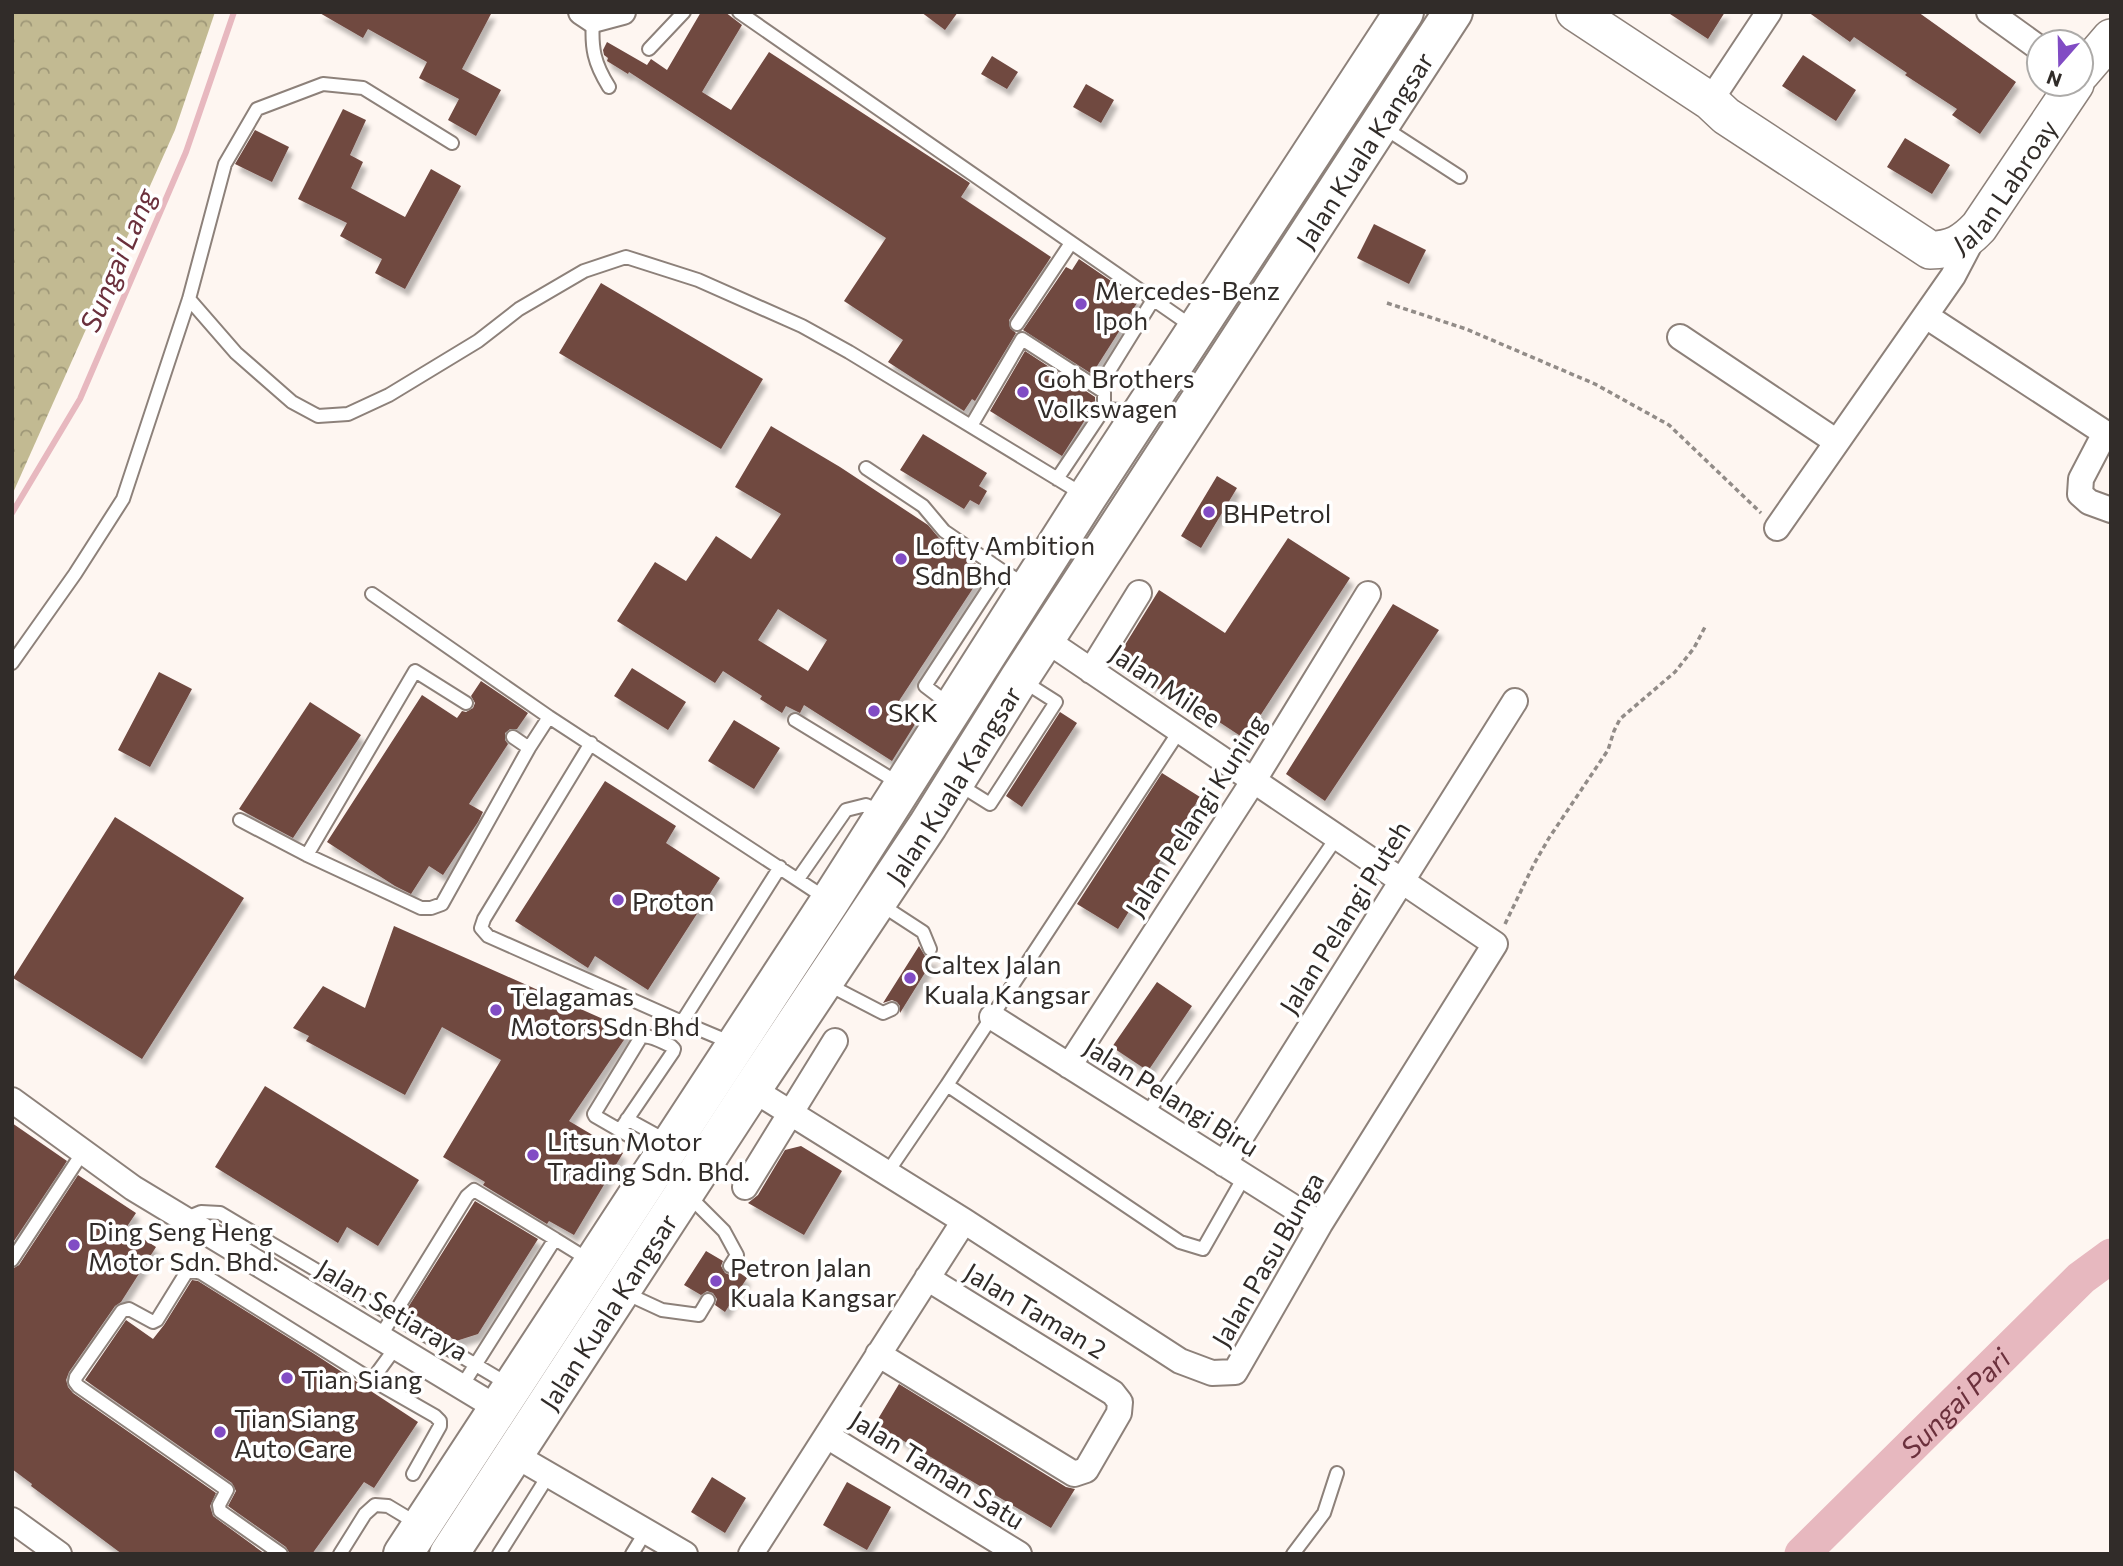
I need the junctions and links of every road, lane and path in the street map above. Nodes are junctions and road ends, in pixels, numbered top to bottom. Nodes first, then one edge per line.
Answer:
1 (623, 12) edge
2 (684, 12) edge
3 (739, 12) edge
4 (1404, 12) edge
5 (1419, 12) edge
6 (1453, 12) edge
7 (1575, 12) edge
8 (1769, 12) edge
9 (1989, 12) edge
10 (587, 16) edge
11 (2025, 38) edge
12 (2111, 38) edge
13 (649, 49) dead end
14 (2095, 57) edge
15 (1373, 59) junction
16 (609, 87) dead end
17 (2053, 98) edge
18 (2067, 98) edge
19 (1710, 101) junction
20 (1380, 125) junction
21 (452, 143) dead end
22 (1460, 177) dead end
23 (1979, 227) junction
24 (1915, 241) junction
25 (1071, 243) junction
26 (189, 299) junction
27 (1153, 300) junction
28 (1387, 303) dead end
29 (1930, 309) junction
30 (1017, 324) dead end
31 (1196, 330) junction
32 (1680, 337) dead end
33 (1109, 371) dead end
34 (1104, 409) junction
35 (1143, 411) junction
36 (971, 426) junction
37 (2108, 429) edge
38 (1837, 442) junction
39 (866, 468) dead end
40 (1072, 488) junction
41 (2111, 510) edge
42 (1777, 528) joint
43 (1015, 578) junction
44 (1139, 593) dead end
45 (372, 594) dead end
46 (1368, 594) dead end
47 (1705, 627) dead end
48 (1046, 640) junction
49 (12, 663) edge
50 (1091, 670) junction
51 (1515, 701) dead end
52 (467, 703) dead end
53 (549, 717) junction
54 (795, 720) dead end
55 (1180, 730) junction
56 (513, 737) dead end
57 (591, 743) junction
58 (529, 748) junction
59 (1254, 780) junction
60 (894, 800) junction
61 (240, 820) dead end
62 (1337, 837) junction
63 (307, 855) junction
64 (780, 867) junction
65 (798, 880) junction
66 (1401, 881) junction
67 (830, 901) junction
68 (876, 902) junction
69 (1495, 944) junction
70 (930, 950) dead end
71 (824, 982) junction
72 (892, 1009) dead end
73 (992, 1017) junction
74 (682, 1022) junction
75 (835, 1041) dead end
76 (736, 1045) junction
77 (1069, 1066) junction
78 (947, 1085) junction
79 (752, 1089) junction
80 (12, 1100) edge
81 (790, 1113) junction
82 (1146, 1115) junction
83 (627, 1119) junction
84 (620, 1130) junction
85 (667, 1149) junction
86 (83, 1152) junction
87 (1234, 1170) junction
88 (887, 1173) junction
89 (745, 1187) dead end
90 (685, 1192) junction
91 (964, 1220) junction
92 (1320, 1224) junction
93 (555, 1239) junction
94 (12, 1259) edge
95 (592, 1263) junction
96 (730, 1266) dead end
97 (927, 1278) junction
98 (621, 1291) junction
99 (708, 1300) dead end
100 (389, 1333) junction
101 (878, 1354) junction
102 (469, 1376) junction
103 (372, 1381) junction
104 (504, 1397) junction
105 (827, 1436) junction
106 (513, 1454) junction
107 (1337, 1473) dead end
108 (413, 1474) dead end
109 (548, 1476) junction
110 (12, 1520) edge
111 (646, 1531) junction
112 (412, 1540) edge
113 (59, 1554) edge
114 (281, 1554) edge
115 (340, 1554) edge
116 (449, 1554) edge
117 (499, 1554) edge
118 (632, 1554) edge
119 (685, 1554) edge
120 (751, 1554) edge
121 (1019, 1554) edge
122 (1293, 1554) edge

1 - 10 street
2 - 13 lane
3 - 25 lane
4 - 15 highway, Jalan Kuala Kangsar
5 - 15 highway
6 - 20 highway, Jalan Kuala Kangsar
7 - 19 main road
8 - 19 street
9 - 11 street
10 - 16 lane
12 - 14 main road
15 - 31 highway, Jalan Kuala Kangsar
17 - 19 main road
18 - 23 main road, Jalan Labroay
19 - 24 main road
20 - 22 lane
20 - 48 highway, Jalan Kuala Kangsar
21 - 26 lane
23 - 24 main road, Jalan Labroay
23 - 29 street
24 - 29 street
25 - 27 lane
25 - 30 lane
26 - 36 lane
26 - 49 lane
27 - 31 lane
27 - 33 lane
28 - 42 path
29 - 37 street
29 - 38 street
31 - 35 highway, Jalan Kuala Kangsar
32 - 38 street
34 - 35 lane
34 - 36 lane
34 - 40 lane
35 - 40 highway, Jalan Kuala Kangsar
36 - 40 lane
37 - 41 street
38 - 42 street
39 - 43 lane
40 - 43 highway, Jalan Kuala Kangsar
43 - 60 highway, Jalan Kuala Kangsar
44 - 50 street
45 - 53 lane
46 - 59 street, Jalan Pelangi Kuning
47 - 69 path
48 - 50 street, Jalan Milee
48 - 68 highway, Jalan Kuala Kangsar
50 - 55 street, Jalan Milee
51 - 66 street, Jalan Pelangi Puteh
52 - 63 lane
53 - 57 lane
53 - 58 lane
54 - 60 lane
55 - 59 street, Jalan Milee
55 - 73 lane
56 - 58 lane
57 - 64 lane
57 - 74 lane
58 - 63 lane
59 - 62 street, Jalan Milee
59 - 77 street, Jalan Pelangi Kuning
60 - 65 lane
60 - 67 highway, Jalan Kuala Kangsar
61 - 63 lane
62 - 66 street, Jalan Milee
62 - 82 lane
64 - 65 lane
64 - 74 lane
65 - 67 lane
66 - 69 street, Jalan Milee
66 - 87 street, Jalan Pelangi Puteh
67 - 76 highway, Jalan Kuala Kangsar
68 - 70 lane
68 - 71 highway, Jalan Kuala Kangsar
69 - 92 street, Jalan Pasu Bunga
71 - 72 lane
71 - 79 highway, Jalan Kuala Kangsar
73 - 77 street, Jalan Pelangi Biru
73 - 78 lane
74 - 76 lane
75 - 81 street
76 - 85 highway, Jalan Kuala Kangsar
77 - 82 street, Jalan Pelangi Biru
78 - 87 lane
78 - 88 lane
79 - 81 street, Jalan Pasu Bunga
79 - 90 highway, Jalan Kuala Kangsar
80 - 86 street, Jalan Setiaraya
81 - 88 street, Jalan Pasu Bunga
81 - 89 street
82 - 87 street, Jalan Pelangi Biru
83 - 84 lane
83 - 84 lane
83 - 85 lane
84 - 85 lane
85 - 95 highway, Jalan Kuala Kangsar
86 - 94 lane
86 - 100 street, Jalan Setiaraya
87 - 92 street, Jalan Pelangi Biru
88 - 91 street, Jalan Pasu Bunga
90 - 96 lane
90 - 98 highway, Jalan Kuala Kangsar
91 - 92 street, Jalan Pasu Bunga
91 - 97 street
93 - 95 lane
93 - 100 lane
93 - 102 lane
95 - 104 highway, Jalan Kuala Kangsar
97 - 101 street
97 - 101 street, Jalan Taman 2
98 - 99 lane
98 - 106 highway, Jalan Kuala Kangsar
100 - 102 street, Jalan Setiaraya
100 - 103 lane
101 - 105 street
102 - 104 street, Jalan Setiaraya
103 - 108 lane
103 - 114 lane
104 - 112 highway, Jalan Kuala Kangsar
105 - 120 street
105 - 121 street, Jalan Taman Satu
106 - 109 street
106 - 116 highway, Jalan Kuala Kangsar
107 - 122 lane
109 - 111 street
109 - 117 lane
110 - 113 street
111 - 118 lane
111 - 119 street
112 - 115 lane

